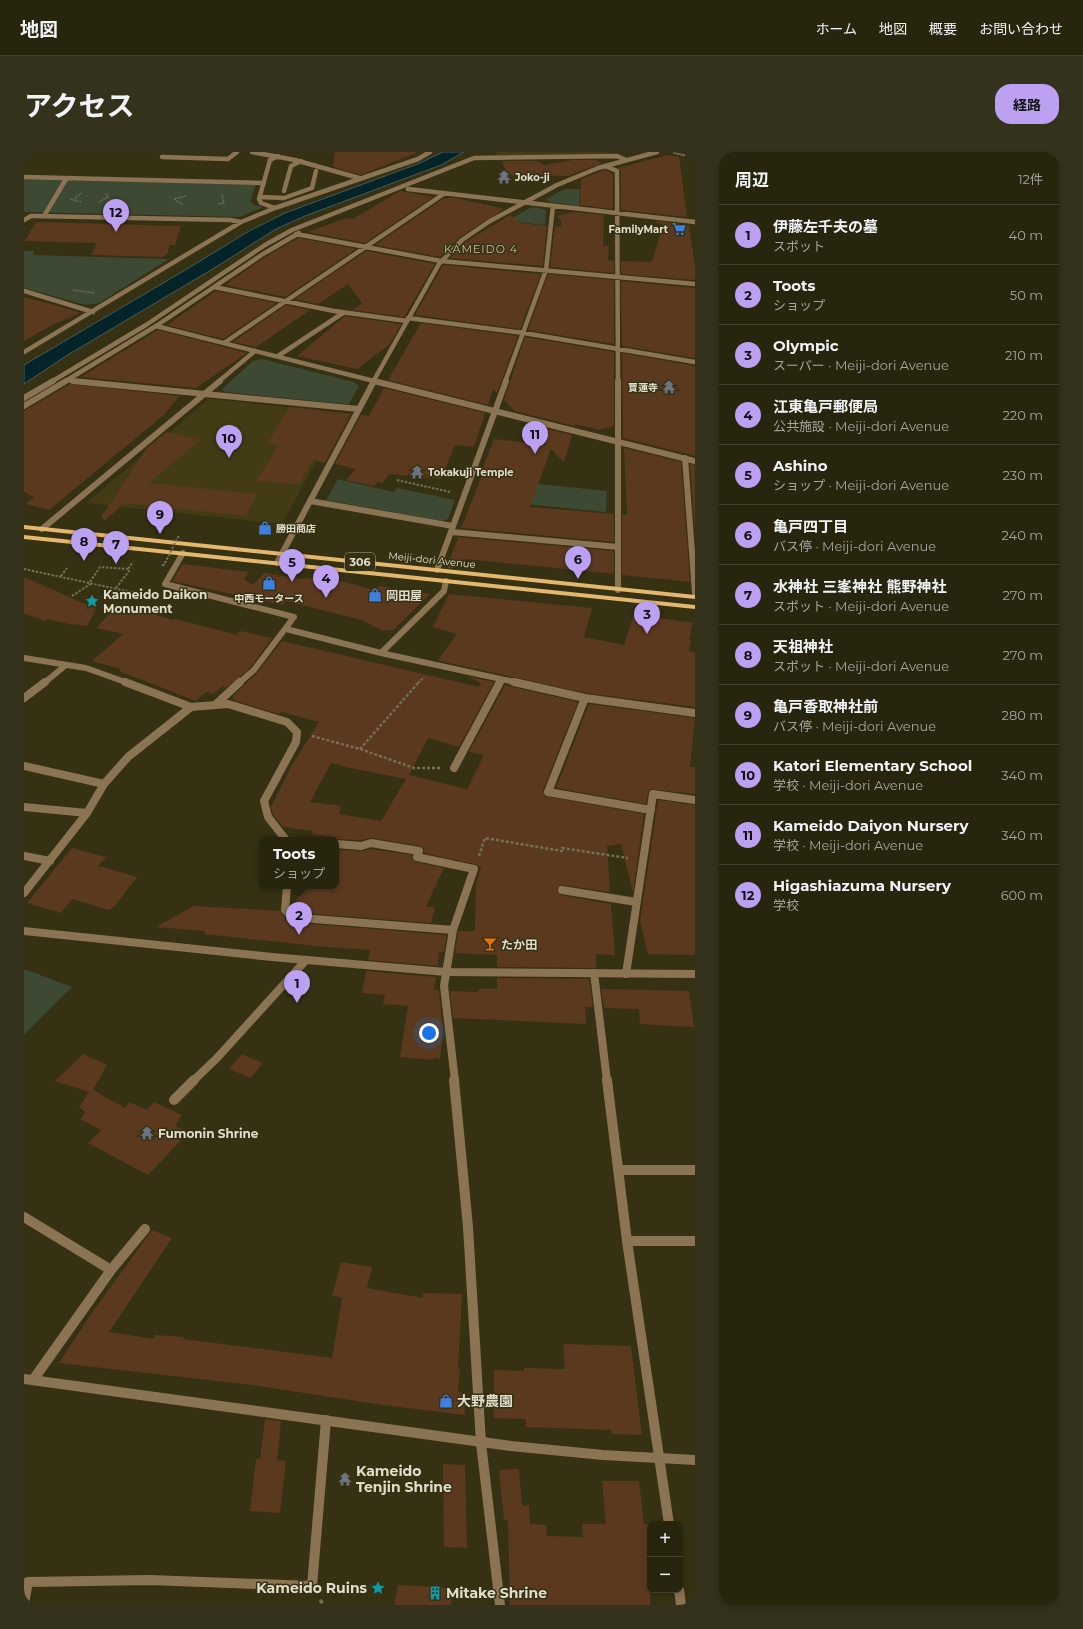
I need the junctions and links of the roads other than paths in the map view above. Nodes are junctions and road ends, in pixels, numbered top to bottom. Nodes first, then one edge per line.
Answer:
1 (237, 152) edge
2 (252, 152) edge
3 (430, 152) edge
4 (482, 152) edge
5 (657, 152) edge
6 (616, 154) edge
7 (278, 156) junction
8 (162, 157) dead end
9 (485, 158) junction
10 (626, 160) junction
11 (301, 161) junction
12 (606, 166) junction
13 (316, 171) dead end
14 (24, 177) edge
15 (359, 178) junction
16 (66, 179) junction
17 (264, 183) junction
18 (408, 189) junction
19 (284, 191) dead end
20 (445, 194) junction
21 (260, 197) junction
22 (524, 202) junction
23 (553, 206) junction
24 (275, 208) junction
25 (616, 213) junction
26 (44, 216) junction
27 (24, 220) edge
28 (242, 222) junction
29 (695, 222) edge
30 (296, 234) junction
31 (363, 247) junction
32 (441, 261) junction
33 (546, 270) junction
34 (616, 277) junction
35 (695, 284) edge
36 (214, 287) junction
37 (24, 292) edge
38 (285, 301) junction
39 (93, 312) junction
40 (343, 312) junction
41 (408, 319) junction
42 (156, 326) junction
43 (524, 333) junction
44 (224, 343) junction
45 (616, 349) junction
46 (255, 351) junction
47 (24, 352) edge
48 (278, 356) junction
49 (695, 362) edge
50 (67, 380) junction
51 (374, 380) junction
52 (204, 392) junction
53 (24, 398) edge
54 (24, 406) edge
55 (359, 408) junction
56 (495, 410) junction
57 (617, 441) junction
58 (685, 458) junction
59 (695, 460) edge
60 (310, 502) junction
61 (24, 527) edge
62 (42, 529) junction
63 (453, 529) junction
64 (24, 537) edge
65 (618, 547) junction
66 (183, 553) junction
67 (282, 554) junction
68 (278, 563) junction
69 (437, 570) junction
70 (446, 581) junction
71 (618, 590) junction
72 (695, 593) edge
73 (695, 597) edge
74 (695, 606) edge
75 (286, 629) junction
76 (381, 653) junction
77 (24, 658) edge
78 (66, 665) junction
79 (501, 680) junction
80 (24, 698) edge
81 (585, 698) junction
82 (215, 705) junction
83 (191, 707) junction
84 (695, 713) edge
85 (24, 766) edge
86 (454, 768) road end
87 (104, 784) junction
88 (695, 800) edge
89 (24, 807) edge
90 (651, 810) junction
91 (87, 813) junction
92 (283, 837) edge
93 (339, 844) edge
94 (24, 856) edge
95 (50, 861) junction
96 (288, 889) edge
97 (562, 890) dead end
98 (24, 893) edge
99 (636, 902) junction
100 (453, 930) junction
101 (24, 931) edge
102 (306, 960) junction
103 (446, 972) junction
104 (594, 973) junction
105 (626, 974) junction
106 (695, 974) edge
107 (174, 1100) dead end
108 (618, 1170) junction
109 (695, 1170) edge
110 (24, 1217) edge
111 (145, 1229) dead end
112 (627, 1241) junction
113 (695, 1241) edge
114 (111, 1270) junction
115 (29, 1380) edge
116 (326, 1420) junction
117 (481, 1443) junction
118 (659, 1460) junction
119 (695, 1460) edge
120 (669, 1521) edge
121 (26, 1582) edge
122 (679, 1593) edge
123 (24, 1604) edge
124 (500, 1605) edge
125 (681, 1605) edge

1 - 8 street
2 - 7 street
3 - 15 street
4 - 9 street
5 - 10 street
6 - 9 street
6 - 10 street
7 - 11 street
7 - 17 street
9 - 18 street
9 - 53 street
10 - 12 street
11 - 15 street
11 - 19 street
12 - 22 street
12 - 25 street
13 - 21 street
14 - 16 street
15 - 24 street
16 - 17 street
16 - 26 street
17 - 21 street
18 - 20 street
18 - 30 street
20 - 22 street
20 - 31 street
21 - 24 street
22 - 23 street
22 - 32 street
23 - 25 street
23 - 33 street
24 - 28 street
25 - 29 street
25 - 34 street
26 - 27 street
26 - 28 street
28 - 39 street
30 - 31 street
30 - 36 street
31 - 32 street
31 - 38 street
32 - 33 street
32 - 41 street
33 - 34 street
33 - 43 street
34 - 35 street
34 - 45 street
36 - 38 street
36 - 42 street
37 - 39 street
38 - 40 street
38 - 44 street
39 - 47 street
40 - 41 street
40 - 48 street
41 - 43 street
41 - 51 street
42 - 44 street
42 - 50 street
43 - 45 street
43 - 56 street
44 - 46 street
45 - 49 street
45 - 57 street
46 - 48 street
46 - 52 street
48 - 51 street
50 - 52 street
50 - 54 street
51 - 55 street
51 - 56 street
52 - 55 street
52 - 62 street
55 - 60 street
56 - 57 street
56 - 63 street
57 - 58 street
57 - 65 street
58 - 59 street
58 - 72 street
60 - 63 street
60 - 67 street
61 - 62 main road, Meiji-dori Avenue / 306
62 - 67 main road, Meiji-dori Avenue / 306
63 - 65 street
63 - 69 street
64 - 66 main road, Meiji-dori Avenue / 306
65 - 71 street
66 - 68 main road, Meiji-dori Avenue / 306
66 - 75 street
67 - 68 street
67 - 69 main road, Meiji-dori Avenue / 306
68 - 70 main road, Meiji-dori Avenue / 306
69 - 71 main road, Meiji-dori Avenue / 306
70 - 74 main road, Meiji-dori Avenue / 306
70 - 76 street
71 - 73 main road, Meiji-dori Avenue / 306
75 - 76 street
75 - 82 street
76 - 79 street
77 - 78 street
78 - 80 street
78 - 83 street
79 - 81 street
79 - 86 street
81 - 84 street
81 - 90 street
82 - 83 street
82 - 92 street
83 - 87 street
85 - 87 street
87 - 91 street
88 - 90 street
89 - 91 street
90 - 99 street
91 - 95 street
93 - 100 street
94 - 95 street
95 - 98 street
96 - 100 street
97 - 99 street
99 - 105 street
100 - 103 street
101 - 102 street
102 - 103 street
102 - 107 street
103 - 104 street
103 - 117 street
104 - 105 street
104 - 108 street
105 - 106 street
108 - 109 street
108 - 112 street
110 - 114 street
111 - 114 street
112 - 113 street
112 - 118 street
114 - 115 street
115 - 116 street
116 - 117 street
116 - 121 street
117 - 118 street
117 - 124 street
118 - 119 street
118 - 120 street
121 - 123 street
122 - 125 street

